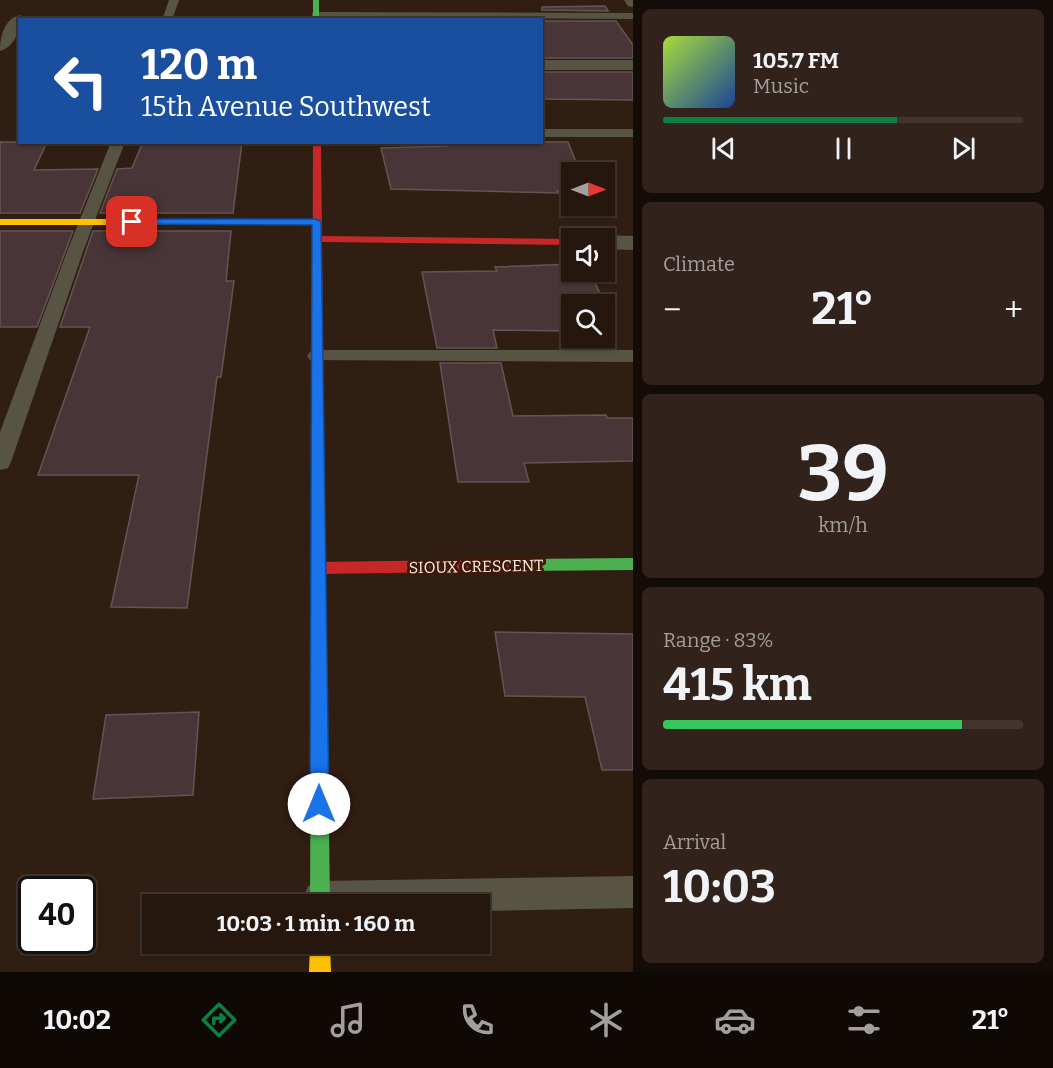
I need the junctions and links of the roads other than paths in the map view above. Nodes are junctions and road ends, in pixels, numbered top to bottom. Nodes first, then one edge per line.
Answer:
1 (174, 0) edge
2 (316, 0) edge
3 (30, 6) dead end
4 (633, 16) edge
5 (316, 17) edge
6 (21, 18) edge
7 (168, 18) edge
8 (18, 23) edge
9 (0, 46) edge
10 (543, 65) edge
11 (633, 65) edge
12 (633, 132) edge
13 (543, 133) edge
14 (117, 144) edge
15 (317, 144) edge
16 (0, 222) edge
17 (86, 222) junction
18 (316, 222) junction
19 (317, 239) junction
20 (561, 242) edge
21 (615, 242) edge
22 (633, 243) edge
23 (317, 356) junction
24 (633, 356) edge
25 (0, 462) edge
26 (633, 564) edge
27 (318, 568) junction
28 (633, 892) edge
29 (320, 894) edge
30 (490, 896) edge
31 (320, 954) edge
32 (320, 972) edge

1 - 7 lane
2 - 5 street
3 - 6 street
4 - 5 lane
8 - 9 street
10 - 11 street
12 - 13 lane
14 - 17 lane
15 - 18 street
16 - 17 street
17 - 18 street
17 - 25 lane
18 - 19 street
19 - 20 street
19 - 23 street
21 - 22 street
23 - 24 lane
23 - 27 street
26 - 27 street, SIOUX CRESCENT
27 - 29 street
28 - 30 lane
31 - 32 street

